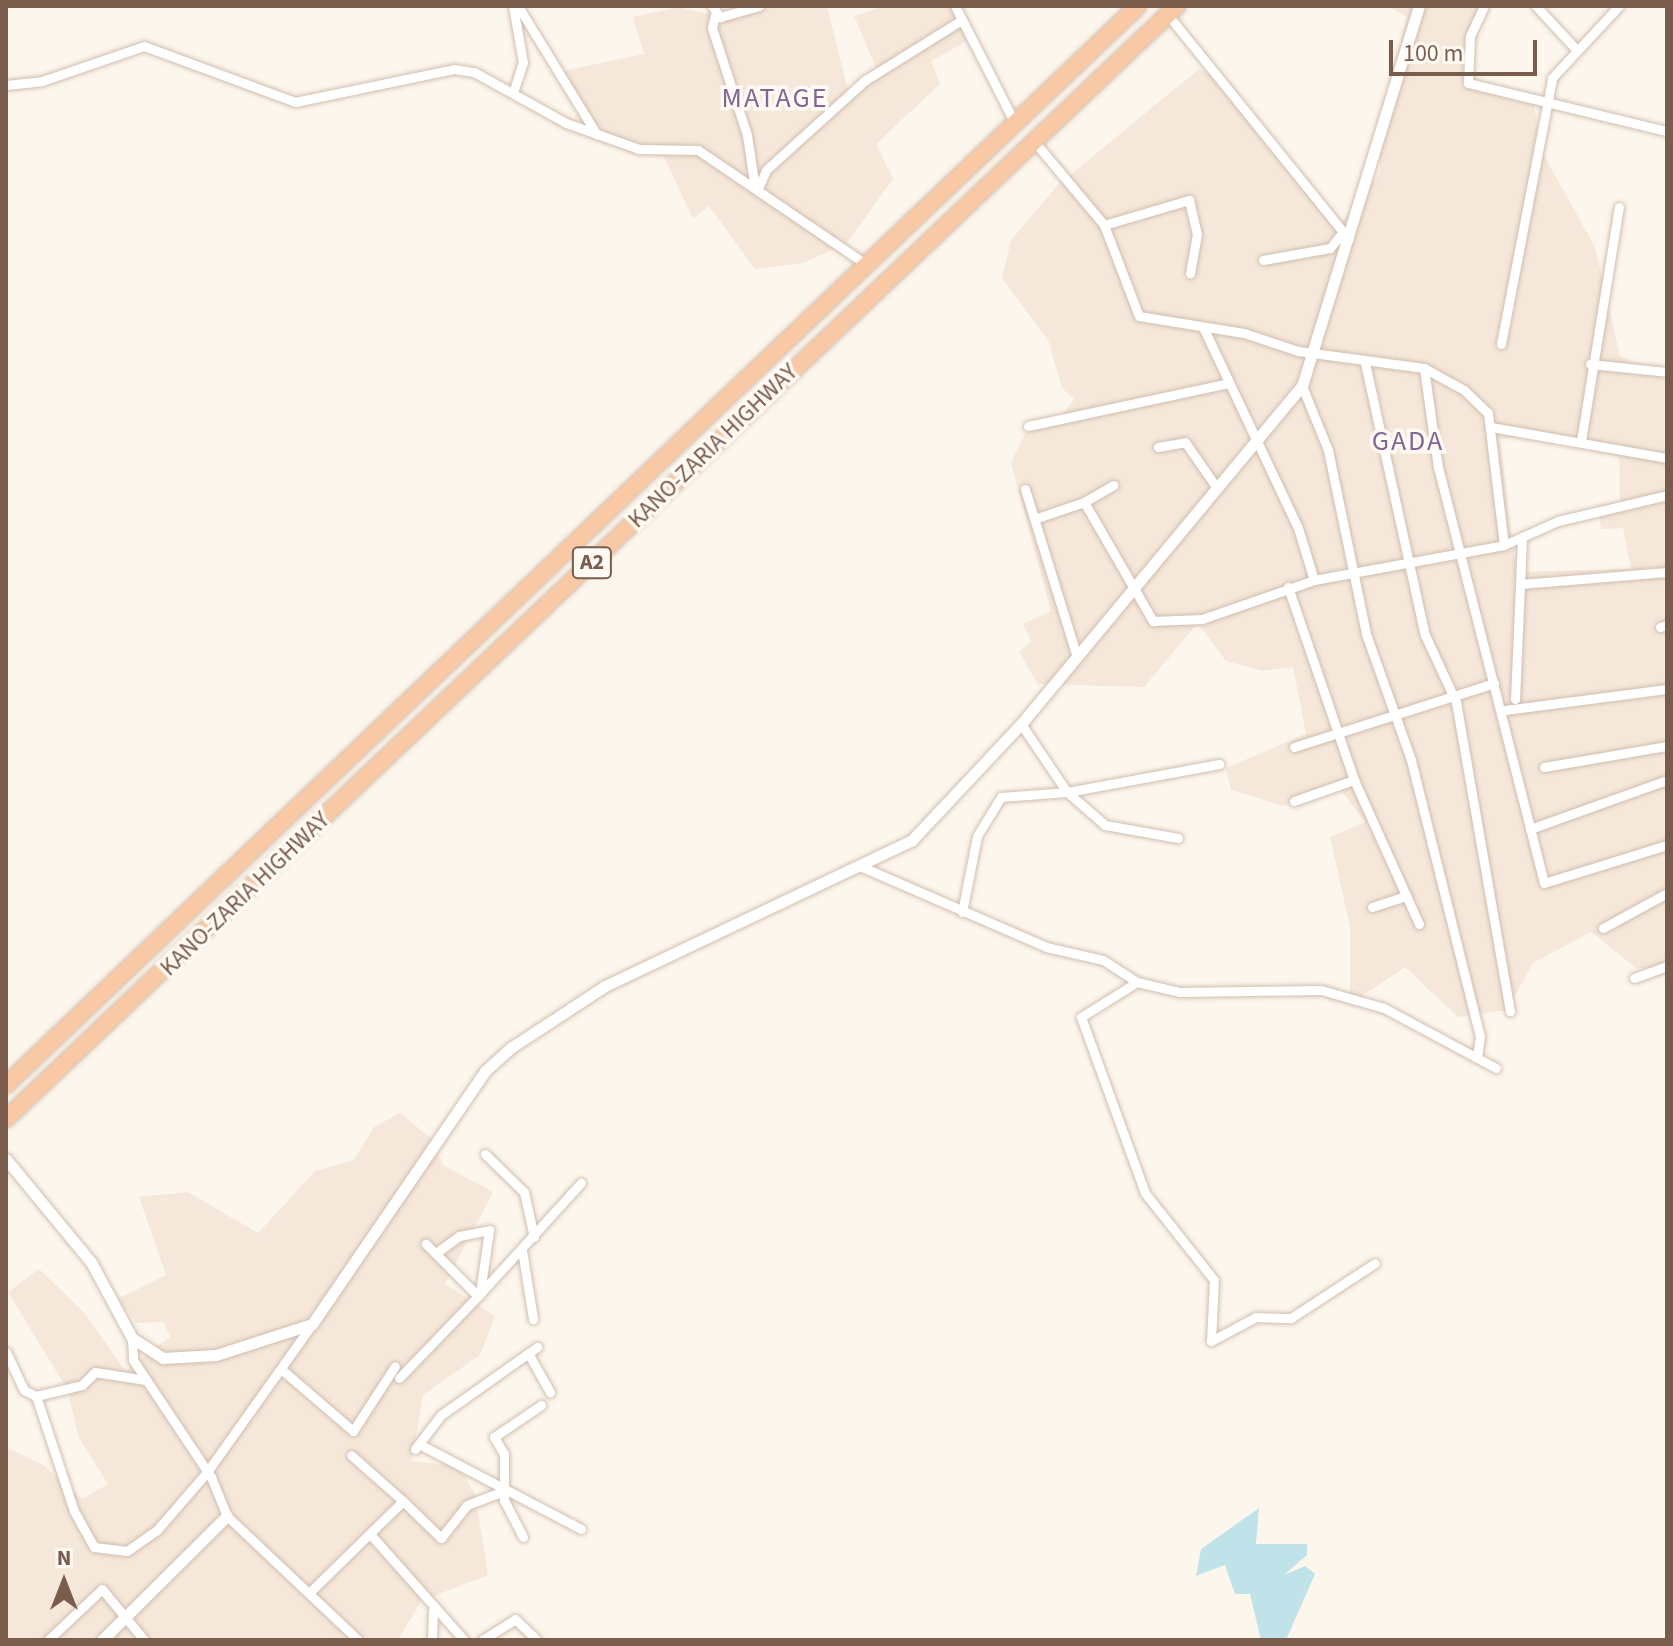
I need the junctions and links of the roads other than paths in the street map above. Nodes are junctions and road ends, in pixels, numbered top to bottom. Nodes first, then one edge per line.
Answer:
1 (515, 6) edge
2 (759, 6) edge
3 (955, 6) edge
4 (1138, 6) edge
5 (1419, 6) edge
6 (1484, 6) edge
7 (1536, 6) edge
8 (1619, 6) edge
9 (1173, 10) edge
10 (714, 11) edge
11 (960, 21) junction
12 (1574, 47) junction
13 (6, 85) edge
14 (514, 89) junction
15 (1543, 106) junction
16 (1015, 123) junction
17 (1667, 131) edge
18 (597, 135) junction
19 (1033, 140) junction
20 (756, 184) junction
21 (1619, 207) dead end
22 (1104, 225) junction
23 (1346, 236) junction
24 (1263, 260) dead end
25 (867, 265) junction
26 (1190, 273) dead end
27 (1203, 327) junction
28 (1501, 344) dead end
29 (1314, 353) junction
30 (1365, 363) junction
31 (1590, 364) junction
32 (1424, 368) junction
33 (1667, 372) edge
34 (1228, 383) junction
35 (1302, 386) junction
36 (1028, 426) dead end
37 (1491, 427) junction
38 (1257, 438) junction
39 (1581, 441) junction
40 (1158, 447) dead end
41 (1667, 458) edge
42 (1114, 485) dead end
43 (1217, 488) junction
44 (1025, 489) dead end
45 (1667, 495) edge
46 (1084, 502) junction
47 (1037, 518) junction
48 (1522, 537) junction
49 (1504, 545) junction
50 (1463, 551) junction
51 (1409, 560) junction
52 (1667, 572) edge
53 (1354, 573) junction
54 (1314, 580) junction
55 (1521, 584) junction
56 (1135, 587) junction
57 (1288, 587) junction
58 (1077, 657) junction
59 (1494, 683) junction
60 (1667, 689) edge
61 (1450, 694) junction
62 (1515, 699) dead end
63 (1505, 710) junction
64 (1396, 712) junction
65 (1021, 724) junction
66 (1337, 732) junction
67 (1667, 746) edge
68 (1294, 747) dead end
69 (1219, 764) dead end
70 (1544, 767) dead end
71 (1354, 780) junction
72 (1667, 780) edge
73 (1067, 792) junction
74 (1294, 801) dead end
75 (1530, 829) junction
76 (1178, 838) dead end
77 (1667, 845) edge
78 (860, 866) junction
79 (1667, 893) edge
80 (1406, 896) junction
81 (1372, 907) dead end
82 (962, 912) junction
83 (1419, 924) dead end
84 (1603, 928) dead end
85 (1667, 966) edge
86 (1634, 978) dead end
87 (1137, 982) junction
88 (1510, 1011) dead end
89 (1477, 1058) junction
90 (1496, 1068) dead end
91 (6, 1085) edge
92 (6, 1119) edge
93 (485, 1154) dead end
94 (6, 1159) edge
95 (581, 1183) dead end
96 (534, 1237) junction
97 (426, 1244) dead end
98 (440, 1250) dead end
99 (522, 1250) junction
100 (1375, 1263) dead end
101 (478, 1296) junction
102 (533, 1319) dead end
103 (312, 1324) junction
104 (132, 1338) junction
105 (6, 1352) edge
106 (395, 1366) dead end
107 (281, 1369) junction
108 (399, 1378) dead end
109 (145, 1380) junction
110 (550, 1392) dead end
111 (36, 1396) junction
112 (541, 1405) dead end
113 (351, 1455) dead end
114 (207, 1472) junction
115 (507, 1490) junction
116 (403, 1501) junction
117 (227, 1516) junction
118 (581, 1529) dead end
119 (370, 1534) junction
120 (523, 1537) dead end
121 (310, 1592) junction
122 (433, 1610) junction
123 (126, 1616) junction
124 (48, 1640) edge
125 (102, 1640) edge
126 (144, 1640) edge
127 (358, 1640) edge
128 (432, 1640) edge
129 (464, 1640) edge
130 (482, 1640) edge
131 (537, 1640) edge

1 - 14 street
1 - 18 street
2 - 10 street
3 - 11 street
4 - 16 highway, KANO-ZARIA HIGHWAY / A2
5 - 23 street
6 - 15 street
7 - 12 street
8 - 12 street
9 - 19 highway, KANO-ZARIA HIGHWAY / A2
9 - 23 street
10 - 20 street
11 - 16 street
11 - 20 street
12 - 15 street
13 - 14 street
14 - 18 street
15 - 17 street
15 - 28 street
16 - 25 highway, KANO-ZARIA HIGHWAY / A2
18 - 20 street
19 - 22 street
19 - 92 highway, KANO-ZARIA HIGHWAY / A2
20 - 25 street
21 - 31 street
22 - 26 street
22 - 27 street
23 - 24 street
23 - 29 street
25 - 91 highway, KANO-ZARIA HIGHWAY / A2
27 - 29 street
27 - 34 street
29 - 30 street
29 - 35 street
30 - 32 street
30 - 51 street
31 - 33 street
31 - 39 street
32 - 37 street
32 - 50 street
34 - 36 street
34 - 38 street
35 - 38 street
35 - 53 street
37 - 39 street
37 - 49 street
38 - 43 street
38 - 54 street
39 - 41 street
40 - 43 street
42 - 46 street
43 - 56 street
44 - 47 street
45 - 48 street
46 - 47 street
46 - 56 street
47 - 58 street
48 - 49 street
48 - 55 street
49 - 50 street
50 - 51 street
50 - 59 street
51 - 53 street
51 - 61 street
52 - 55 street
53 - 54 street
53 - 64 street
54 - 57 street
55 - 62 street
56 - 57 street
56 - 58 street
57 - 66 street
58 - 65 street
59 - 61 street
59 - 63 street
60 - 63 street
61 - 64 street
61 - 88 street
63 - 75 street
64 - 66 street
64 - 89 street
65 - 73 street
65 - 78 street
66 - 68 street
66 - 71 street
67 - 70 street
69 - 73 street
71 - 74 street
71 - 80 street
72 - 75 street
73 - 76 street
73 - 82 street
75 - 77 street
78 - 82 street
78 - 103 street
79 - 84 street
80 - 81 street
80 - 83 street
82 - 87 street
85 - 86 street
87 - 89 street
87 - 100 street
89 - 90 street
93 - 96 street
94 - 104 street
95 - 96 street
96 - 99 street
97 - 101 street
98 - 101 street
99 - 101 street
99 - 102 street
101 - 108 street
103 - 104 street
103 - 107 street
104 - 109 street
105 - 111 street
106 - 107 street
107 - 114 street
109 - 111 street
109 - 114 street
110 - 115 street
111 - 114 street
112 - 115 street
113 - 116 street
114 - 117 street
115 - 116 street
115 - 118 street
115 - 120 street
116 - 119 street
117 - 121 street
117 - 123 street
119 - 121 street
119 - 122 street
121 - 127 street
122 - 128 street
122 - 129 street
123 - 124 street
123 - 125 street
123 - 126 street
130 - 131 street

